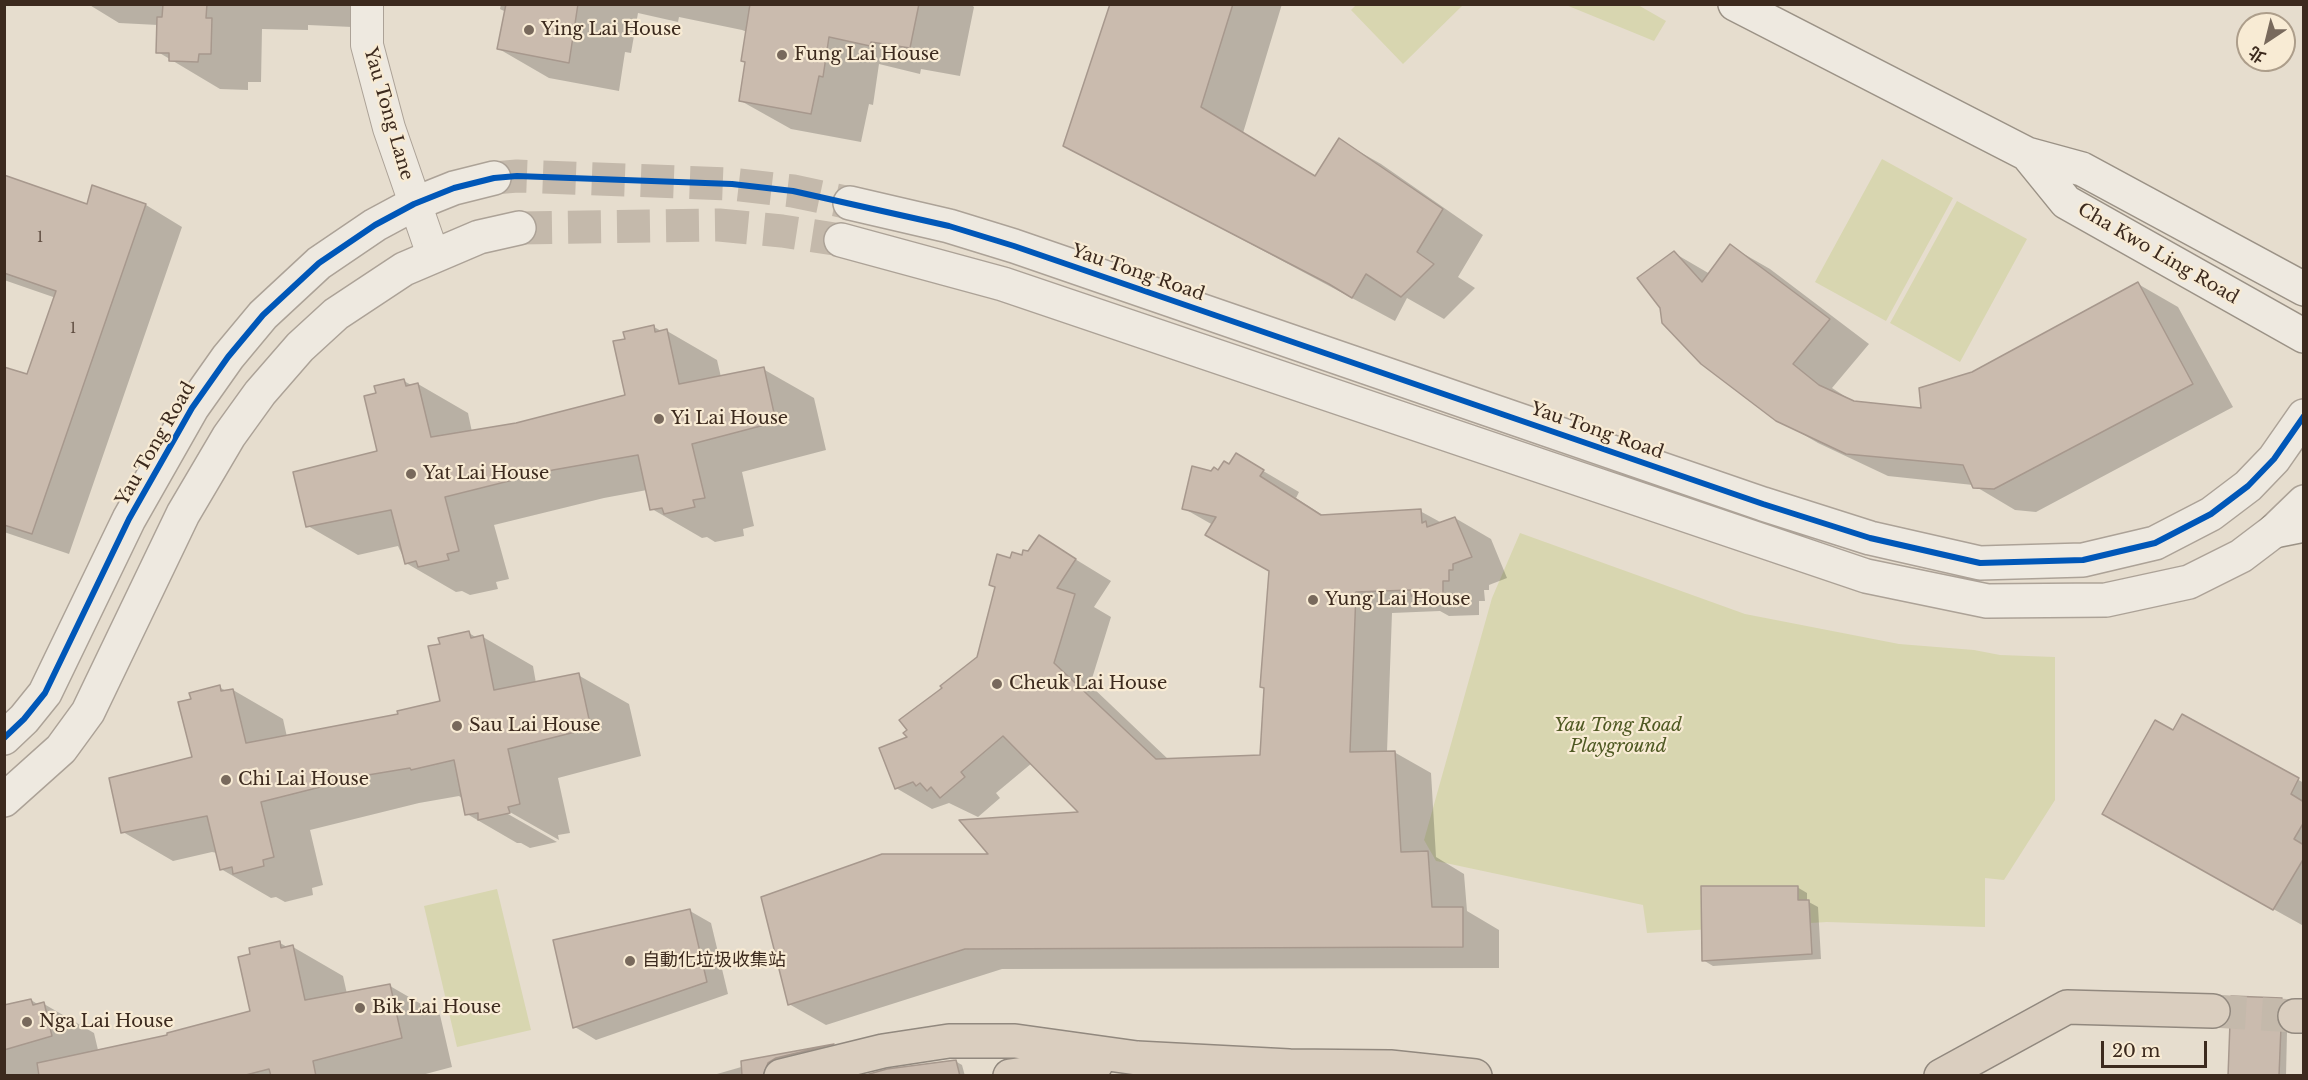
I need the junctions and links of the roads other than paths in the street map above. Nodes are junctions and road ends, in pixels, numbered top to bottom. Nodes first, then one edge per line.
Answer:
1 (367, 4) edge
2 (1735, 4) edge
3 (2027, 154) junction
4 (494, 178) tunnel mouth
5 (850, 203) tunnel mouth
6 (414, 204) junction
7 (519, 228) tunnel mouth
8 (841, 240) tunnel mouth
9 (433, 255) junction
10 (2304, 289) edge
11 (2304, 336) edge
12 (2304, 416) edge
13 (2304, 502) edge
14 (2289, 528) edge
15 (4, 738) edge
16 (4, 800) edge
17 (2213, 1011) tunnel mouth
18 (1137, 1058) junction
19 (1288, 1066) junction
20 (781, 1076) edge
21 (1010, 1076) edge
22 (1233, 1076) edge
23 (1475, 1076) edge
24 (1941, 1076) edge

1 - 6 street, Yau Tong Lane
2 - 3 street, Cha Kwo Ling Road
3 - 10 street, Cha Kwo Ling Road
3 - 11 street, Cha Kwo Ling Road
4 - 6 street, Yau Tong Road
5 - 12 street, Yau Tong Road
6 - 9 street, Yau Tong Lane
6 - 15 street, Yau Tong Road
7 - 9 street
8 - 14 street
9 - 16 street
13 - 14 street
17 - 24 highway
18 - 19 highway
18 - 20 highway
18 - 21 highway
19 - 22 highway
19 - 23 highway

